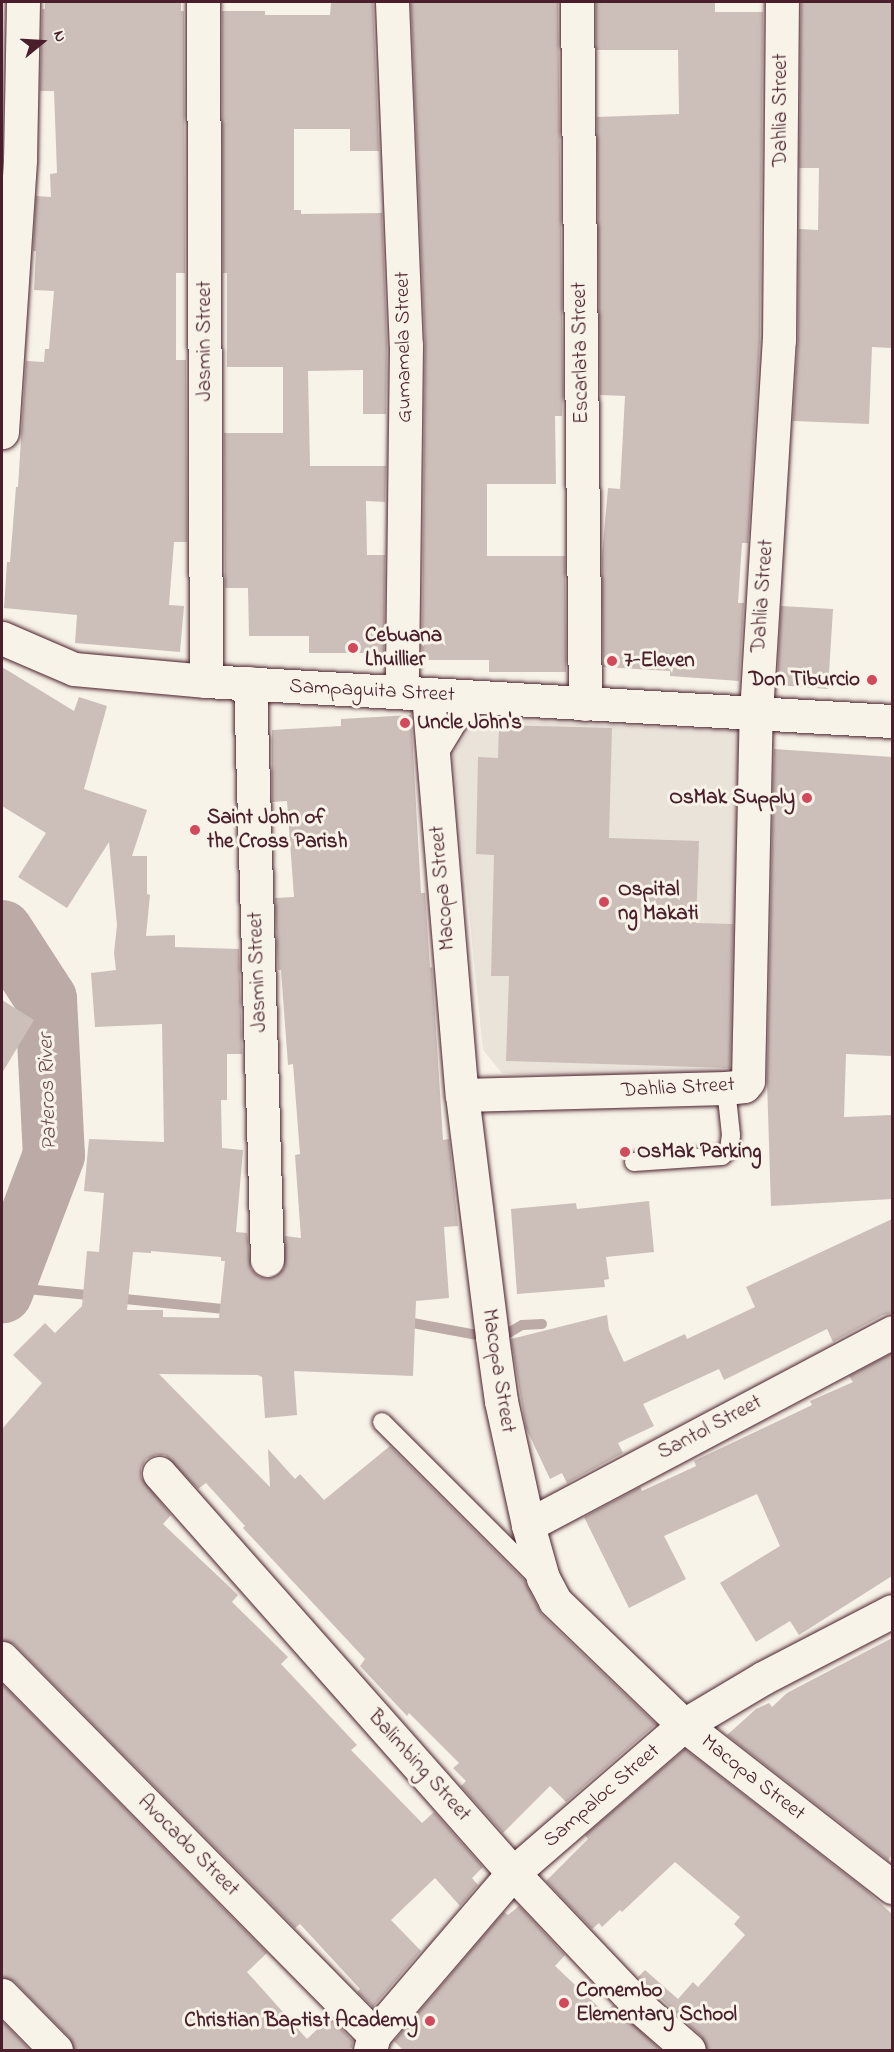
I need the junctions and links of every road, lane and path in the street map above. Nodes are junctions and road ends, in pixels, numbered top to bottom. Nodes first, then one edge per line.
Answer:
1 (23, 2) edge
2 (203, 2) edge
3 (392, 2) edge
4 (577, 2) edge
5 (782, 2) edge
6 (2, 432) edge
7 (2, 638) edge
8 (206, 681) junction
9 (250, 684) junction
10 (415, 693) junction
11 (483, 697) junction
12 (585, 704) junction
13 (756, 713) junction
14 (892, 721) edge
15 (432, 767) junction
16 (726, 1088) junction
17 (462, 1095) junction
18 (634, 1162) dead end
19 (267, 1260) dead end
20 (892, 1332) edge
21 (382, 1422) dead end
22 (159, 1473) dead end
23 (528, 1525) junction
24 (547, 1587) junction
25 (892, 1611) edge
26 (2, 1658) edge
27 (684, 1725) junction
28 (513, 1873) junction
29 (892, 1886) edge
30 (2, 1995) edge
31 (372, 2043) edge
32 (56, 2050) edge
33 (689, 2050) edge

1 - 6 street
2 - 8 street, Jasmin Street
3 - 10 street, Gumamela Street
4 - 12 street, Escarlata Street
5 - 13 street, Dahlia Street
7 - 8 street, Sampaguita Street
8 - 9 street, Sampaguita Street
9 - 10 street, Sampaguita Street
9 - 19 street, Jasmin Street
10 - 11 street, Sampaguita Street
10 - 15 street, Macopa Street
11 - 12 street, Sampaguita Street
11 - 15 lane
12 - 13 street, Sampaguita Street
13 - 14 street, Sampaguita Street
13 - 16 street, Dahlia Street
15 - 17 street, Macopa Street
16 - 17 street, Dahlia Street
16 - 18 lane
17 - 23 street, Macopa Street
20 - 23 street, Santol Street
21 - 24 lane
22 - 28 street, Balimbing Street
23 - 24 street, Macopa Street
24 - 27 street, Macopa Street
25 - 27 street, Sampaloc Street
26 - 31 street, Avocado Street
27 - 28 street, Sampaloc Street
27 - 29 street, Macopa Street
28 - 31 street, Sampaloc Street
28 - 33 street, Balimbing Street
30 - 32 street

